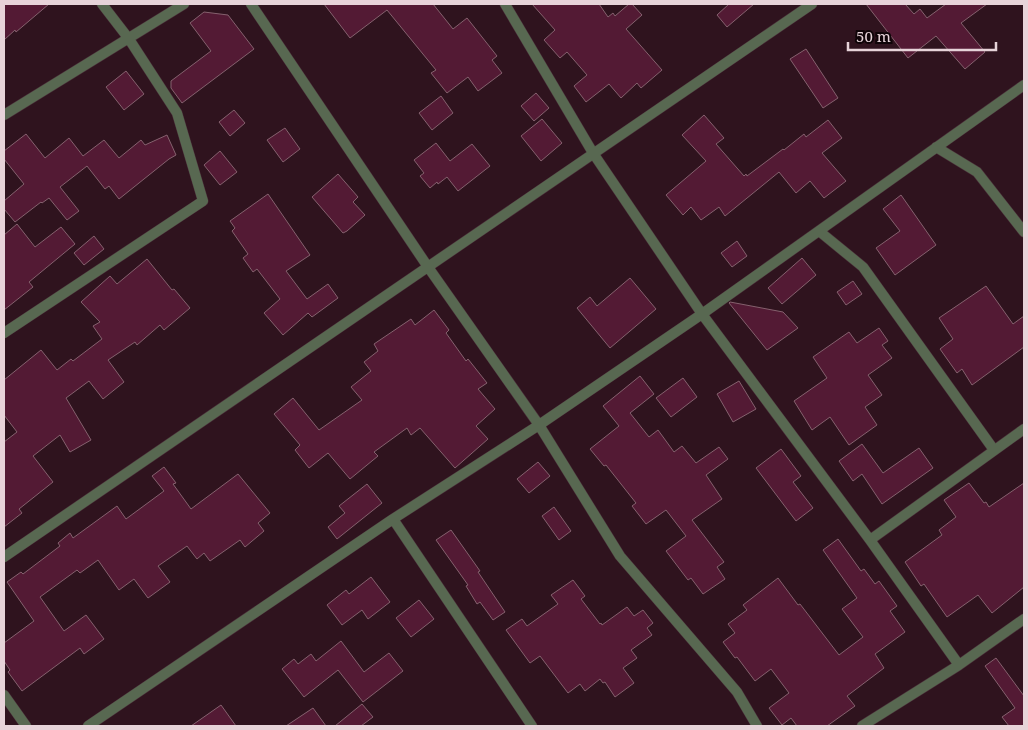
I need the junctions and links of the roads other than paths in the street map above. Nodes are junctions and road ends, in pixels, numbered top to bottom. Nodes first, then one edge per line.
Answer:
1 (102, 4) edge
2 (184, 4) edge
3 (251, 4) edge
4 (505, 4) edge
5 (812, 4) edge
6 (129, 39) junction
7 (1024, 85) edge
8 (4, 115) edge
9 (936, 147) junction
10 (594, 153) junction
11 (819, 232) junction
12 (1024, 232) edge
13 (428, 266) junction
14 (702, 314) junction
15 (4, 333) edge
16 (539, 425) junction
17 (1024, 428) edge
18 (994, 450) junction
19 (393, 520) junction
20 (870, 540) junction
21 (4, 558) edge
22 (1024, 619) edge
23 (959, 665) junction
24 (4, 695) edge
25 (26, 726) edge
26 (88, 726) edge
27 (532, 726) edge
28 (757, 726) edge
29 (862, 726) edge

1 - 6 street
2 - 6 street
3 - 13 street
4 - 10 street
5 - 10 street
6 - 8 street
6 - 15 street
7 - 9 street
9 - 11 street
9 - 12 street
10 - 13 street
10 - 14 street
11 - 14 street
11 - 18 street
13 - 16 street
13 - 21 street
14 - 16 street
14 - 20 street
16 - 19 street
16 - 28 street
17 - 18 street
18 - 20 street
19 - 26 street
19 - 27 street
20 - 23 street
22 - 23 street
23 - 29 street
24 - 25 street

